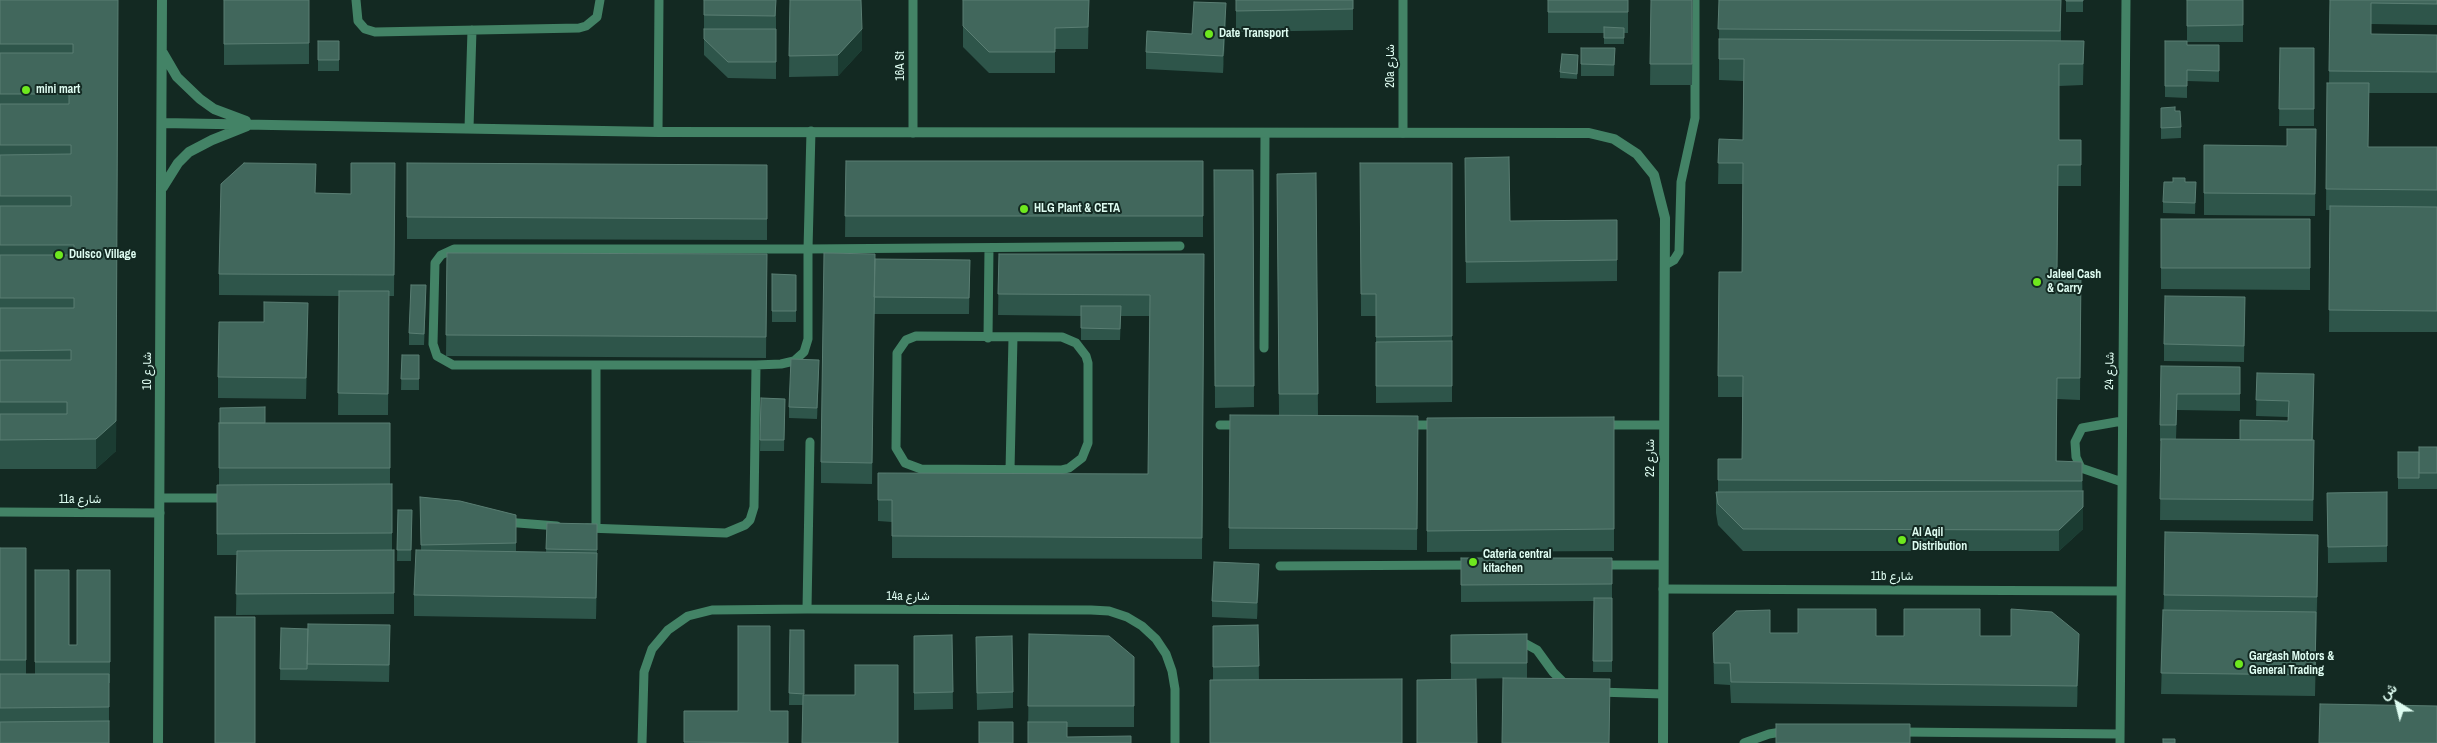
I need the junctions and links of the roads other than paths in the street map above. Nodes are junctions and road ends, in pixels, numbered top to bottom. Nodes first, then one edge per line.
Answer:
1 (162, 0) edge
2 (356, 0) edge
3 (600, 0) edge
4 (659, 0) edge
5 (913, 0) edge
6 (1403, 0) edge
7 (1695, 0) edge
8 (2126, 0) edge
9 (472, 30) junction
10 (162, 50) junction
11 (162, 123) junction
12 (254, 124) junction
13 (469, 128) junction
14 (811, 131) junction
15 (658, 132) junction
16 (913, 133) junction
17 (1265, 133) junction
18 (1403, 133) junction
19 (161, 190) junction
20 (1180, 246) dead end
21 (989, 248) junction
22 (808, 249) junction
23 (1665, 265) junction
24 (988, 338) junction
25 (1013, 338) junction
26 (1264, 348) dead end
27 (596, 365) junction
28 (756, 365) junction
29 (2122, 421) junction
30 (1220, 425) dead end
31 (1250, 425) edge
32 (1398, 425) edge
33 (1447, 425) edge
34 (1595, 425) edge
35 (1664, 425) junction
36 (810, 442) dead end
37 (1010, 470) junction
38 (2122, 482) junction
39 (160, 498) junction
40 (238, 498) edge
41 (0, 512) edge
42 (160, 513) junction
43 (497, 520) edge
44 (566, 527) edge
45 (576, 527) edge
46 (596, 528) junction
47 (1587, 565) edge
48 (1663, 565) junction
49 (1280, 566) dead end
50 (1478, 566) edge
51 (1663, 589) junction
52 (2120, 591) junction
53 (807, 609) junction
54 (1502, 644) edge
55 (1576, 690) edge
56 (1589, 692) edge
57 (1663, 694) junction
58 (1797, 731) edge
59 (1894, 732) edge
60 (2120, 738) edge
61 (158, 743) edge
62 (642, 743) edge
63 (1175, 743) edge
64 (1662, 743) edge
65 (1744, 743) edge

1 - 10 street, شارع 10
2 - 9 lane
3 - 9 lane
4 - 15 lane
5 - 16 lane, 16A St
6 - 18 lane, 20a شارع
7 - 23 lane
8 - 29 lane, شارع 24
9 - 13 lane
10 - 11 street, شارع 10
10 - 12 street
11 - 12 street
11 - 19 street, شارع 10
12 - 13 street
12 - 19 street
13 - 15 street
14 - 15 street
14 - 16 street
14 - 22 lane
16 - 17 street
17 - 18 street
17 - 26 lane
18 - 23 street, شارع 22
19 - 39 street, شارع 10
20 - 21 lane
21 - 22 lane
21 - 24 lane
22 - 27 lane
22 - 28 lane
23 - 35 street, شارع 22
24 - 25 lane
24 - 37 lane
25 - 37 lane
25 - 37 lane
27 - 28 lane
27 - 46 lane
28 - 46 lane
29 - 38 lane, شارع 24
29 - 38 lane
30 - 31 lane
32 - 33 lane
34 - 35 lane
35 - 48 street, شارع 22
36 - 53 lane
38 - 52 lane, شارع 24
39 - 40 lane
39 - 42 street, شارع 10
41 - 42 lane, 11a شارع
42 - 61 street, شارع 10
43 - 44 lane
45 - 46 lane
47 - 48 lane
48 - 51 street, شارع 22
49 - 50 lane
51 - 52 lane, 11b شارع
51 - 57 street, شارع 22
52 - 60 lane, شارع 24
53 - 62 lane, 14a شارع
53 - 63 lane, 14a شارع
54 - 55 lane
56 - 57 lane
57 - 64 street, شارع 22
58 - 65 lane
59 - 60 lane

